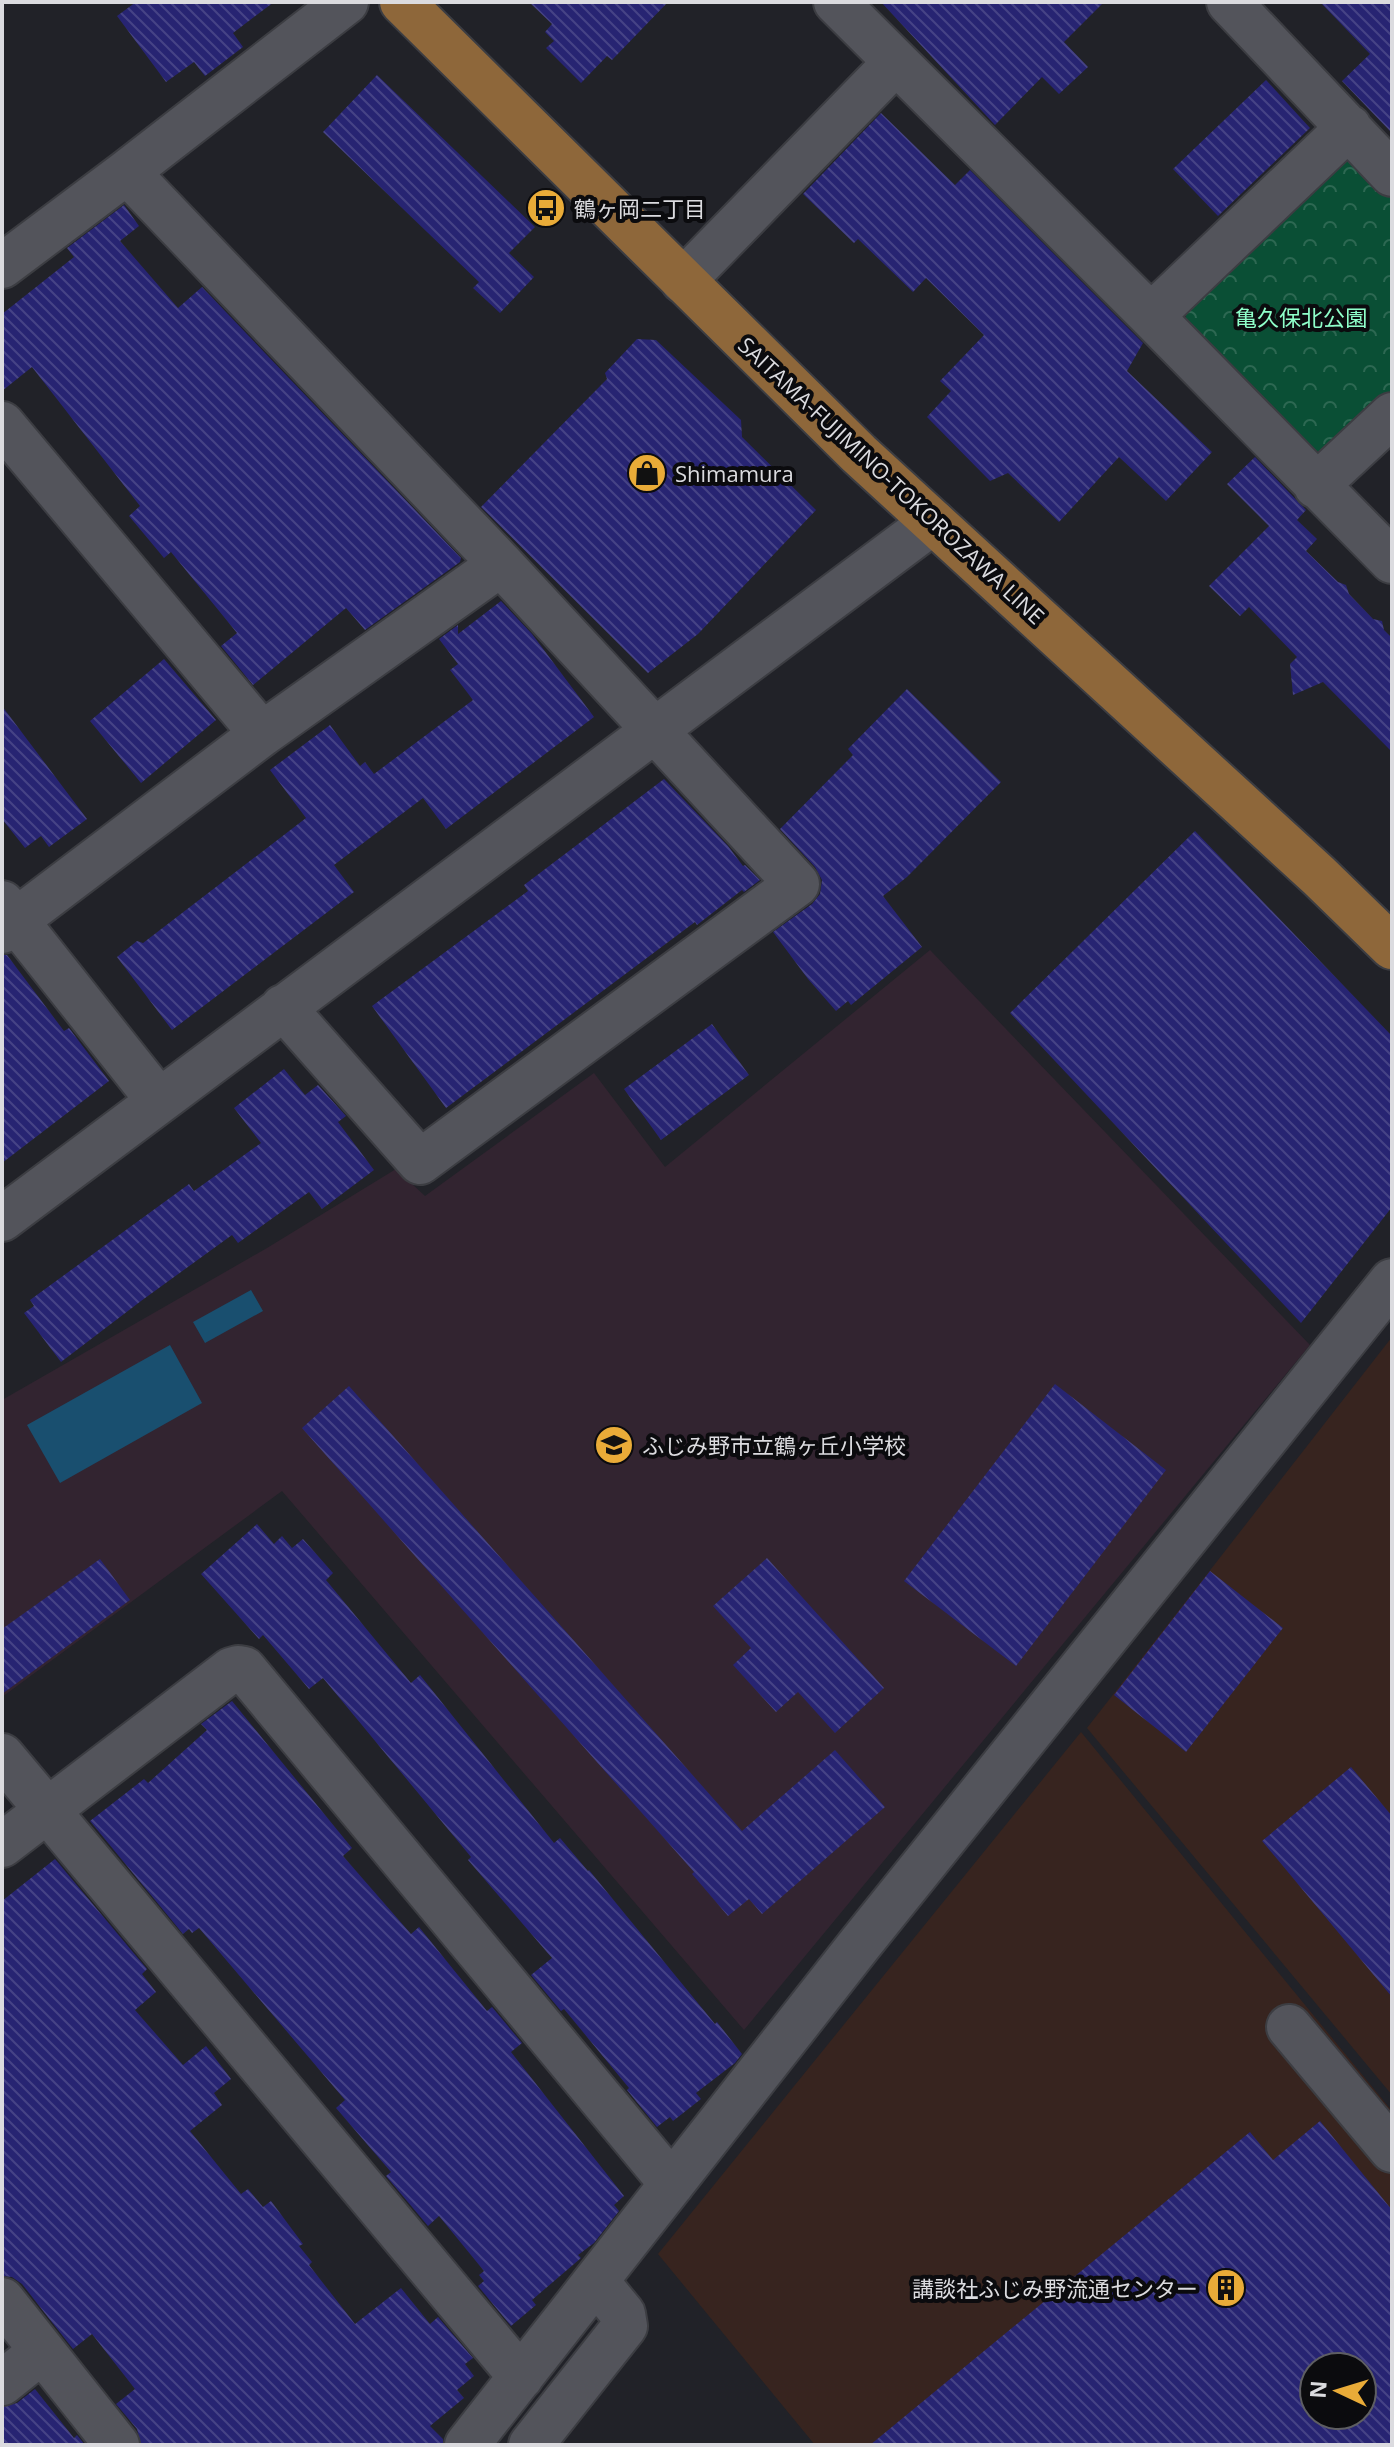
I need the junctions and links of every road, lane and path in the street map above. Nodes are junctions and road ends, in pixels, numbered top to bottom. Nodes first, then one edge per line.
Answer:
1 (346, 2) edge
2 (402, 2) edge
3 (836, 2) edge
4 (1229, 2) edge
5 (895, 63) junction
6 (1349, 127) junction
7 (127, 172) junction
8 (1392, 174) edge
9 (2, 266) edge
10 (683, 281) junction
11 (1151, 316) junction
12 (1392, 415) edge
13 (2, 424) edge
14 (1316, 486) junction
15 (933, 522) junction
16 (1392, 561) edge
17 (501, 564) junction
18 (656, 730) junction
19 (262, 734) junction
20 (7, 918) edge
21 (1392, 947) edge
22 (283, 1007) junction
23 (159, 1101) junction
24 (2, 1219) edge
25 (1392, 1281) edge
26 (2, 1756) edge
27 (47, 1808) junction
28 (2, 1845) edge
29 (1289, 2027) dead end
30 (1392, 2150) edge
31 (672, 2184) junction
32 (596, 2281) junction
33 (2, 2300) edge
34 (42, 2351) junction
35 (521, 2377) junction
36 (2, 2383) edge
37 (117, 2445) edge
38 (467, 2445) edge
39 (531, 2445) edge

1 - 7 street
2 - 10 main road, SAITAMA-FUJIMINO-TOKOROZAWA LINE
3 - 5 street
4 - 6 street
5 - 10 street
5 - 11 street
6 - 8 street
6 - 11 street
7 - 9 street
7 - 17 street
10 - 15 main road, SAITAMA-FUJIMINO-TOKOROZAWA LINE
11 - 14 street
12 - 14 street
13 - 19 street
14 - 16 street
15 - 18 street
15 - 21 main road, SAITAMA-FUJIMINO-TOKOROZAWA LINE
17 - 18 street
17 - 19 street
18 - 22 street
18 - 22 street
19 - 20 street
20 - 23 street
22 - 23 street
23 - 24 street
25 - 31 street
26 - 27 street
27 - 28 street
27 - 31 street
27 - 35 street
29 - 30 street
31 - 32 street
32 - 35 street
32 - 39 street
33 - 34 street
34 - 36 street
34 - 37 street
35 - 38 street

